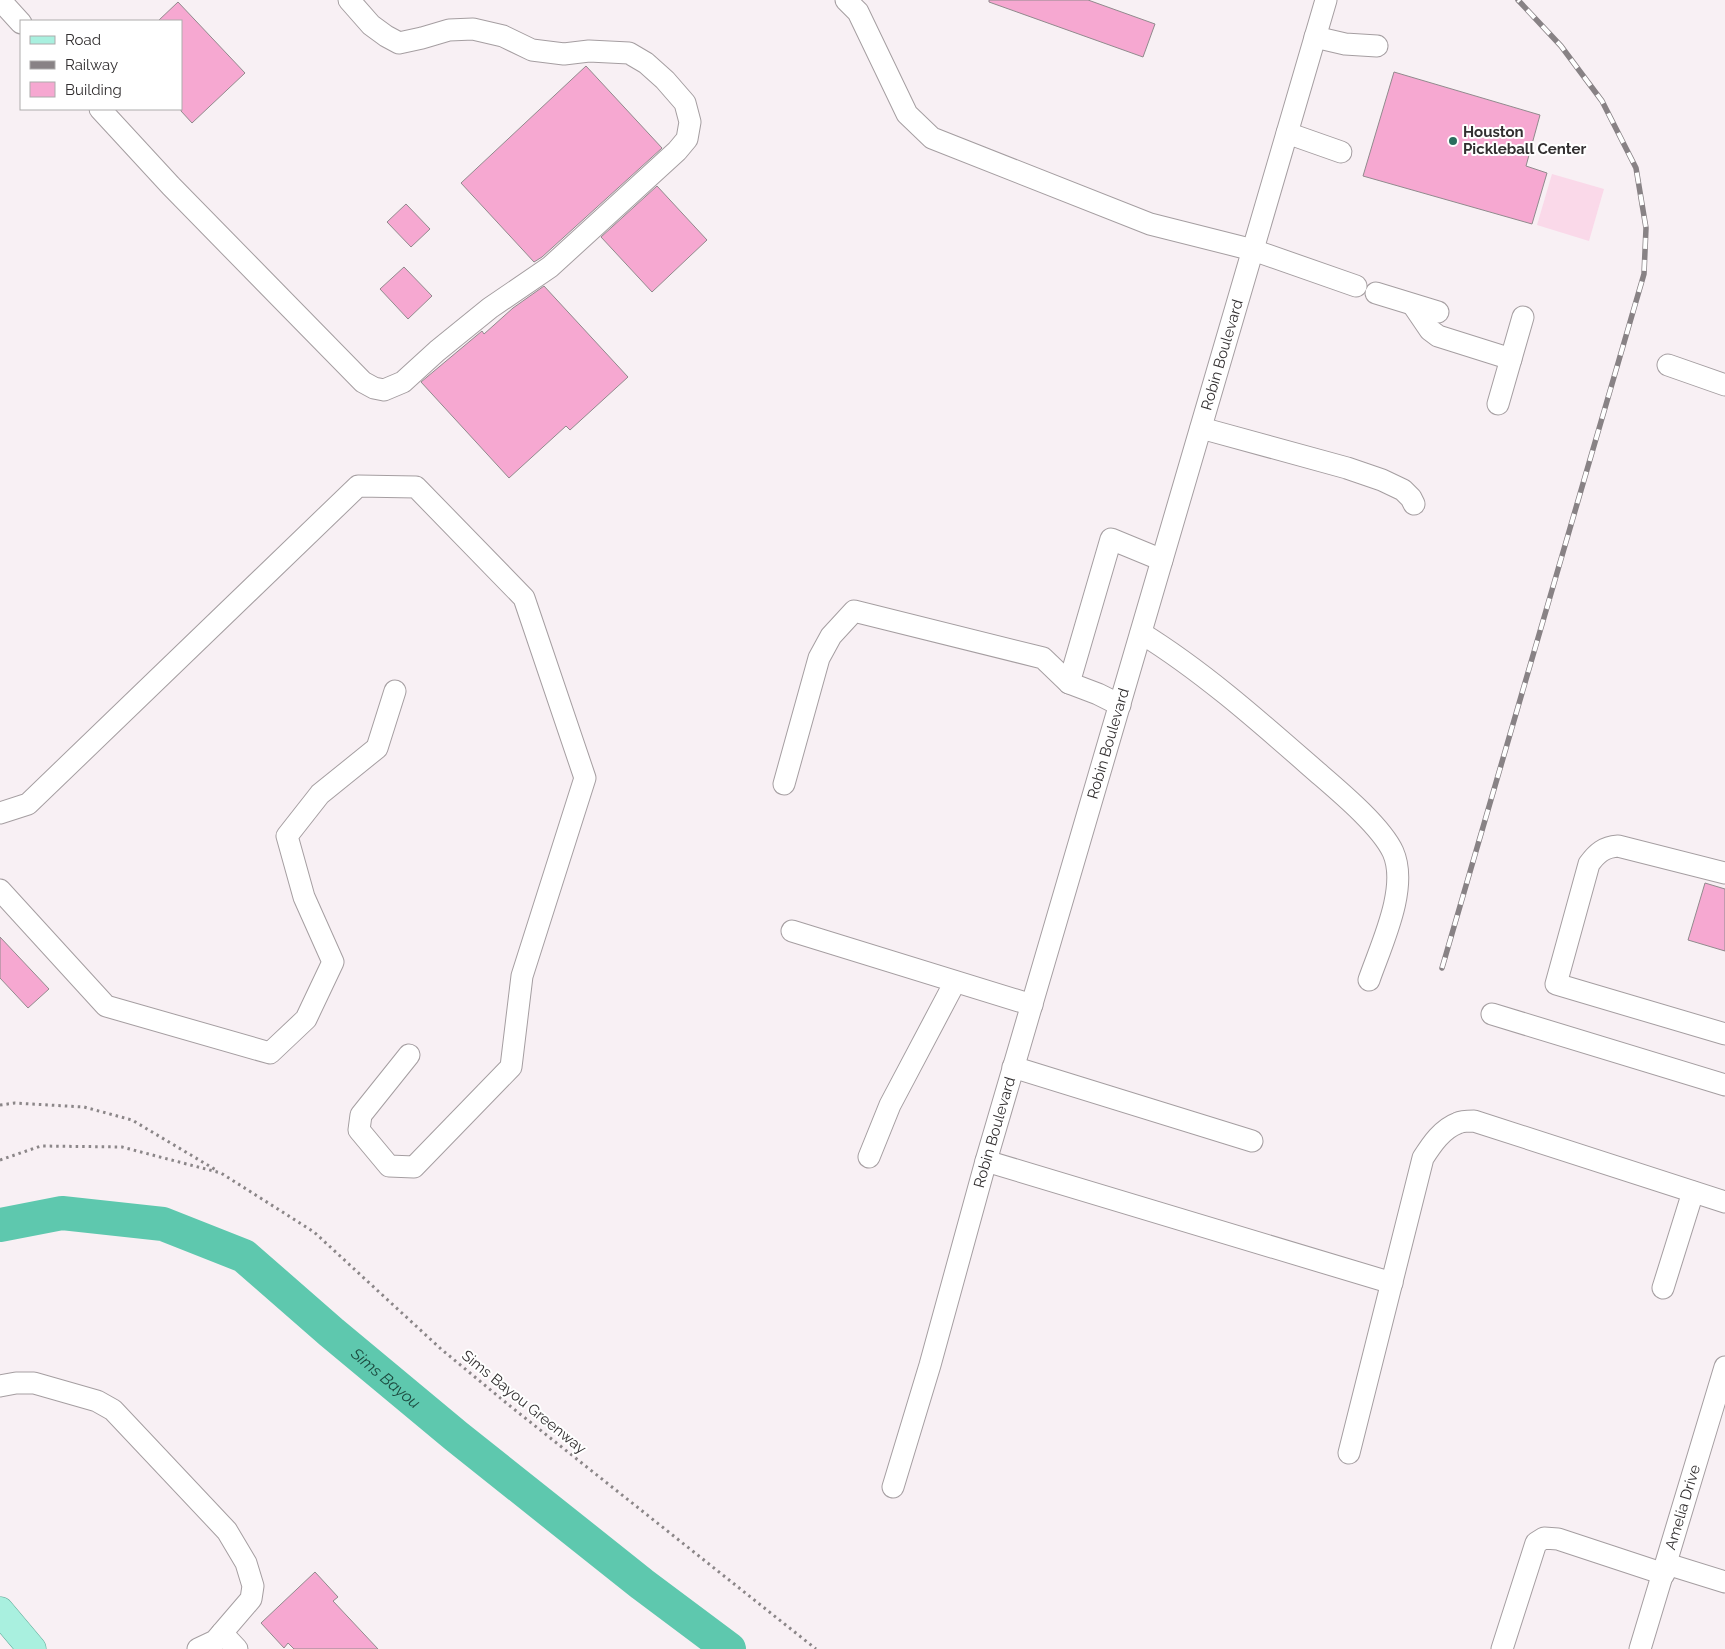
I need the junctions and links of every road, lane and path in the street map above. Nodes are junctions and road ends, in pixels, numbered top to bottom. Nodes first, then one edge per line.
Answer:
1 (1, 0) edge
2 (349, 0) edge
3 (846, 0) edge
4 (1326, 0) edge
5 (20, 22) edge
6 (1315, 36) junction
7 (1376, 46) dead end
8 (101, 110) edge
9 (1287, 133) junction
10 (1341, 152) dead end
11 (1253, 250) junction
12 (1356, 286) dead end
13 (1376, 293) dead end
14 (1413, 305) junction
15 (1438, 312) dead end
16 (1523, 317) dead end
17 (1511, 359) junction
18 (1668, 365) dead end
19 (1725, 385) edge
20 (1498, 404) dead end
21 (1201, 428) junction
22 (1414, 504) dead end
23 (1162, 560) junction
24 (1141, 632) junction
25 (1069, 683) junction
26 (395, 691) dead end
27 (1120, 705) junction
28 (784, 784) dead end
29 (0, 813) edge
30 (1725, 873) edge
31 (0, 890) edge
32 (792, 931) dead end
33 (1369, 980) dead end
34 (955, 982) junction
35 (1032, 1005) junction
36 (1492, 1014) dead end
37 (1725, 1034) edge
38 (409, 1055) dead end
39 (1013, 1067) junction
40 (1725, 1085) edge
41 (0, 1105) edge
42 (1252, 1141) dead end
43 (869, 1157) dead end
44 (0, 1160) edge
45 (986, 1161) junction
46 (221, 1172) junction
47 (1693, 1192) junction
48 (1725, 1202) edge
49 (1392, 1283) junction
50 (1663, 1288) dead end
51 (1725, 1366) edge
52 (0, 1386) edge
53 (1349, 1453) dead end
54 (892, 1487) dead end
55 (1665, 1569) junction
56 (1725, 1582) edge
57 (0, 1611) edge
58 (222, 1634) junction
59 (32, 1649) edge
60 (198, 1649) edge
61 (237, 1649) edge
62 (816, 1649) edge
63 (1502, 1649) edge
64 (1640, 1649) edge

1 - 5 street
2 - 8 street
3 - 11 street
4 - 6 street, Robin Boulevard
6 - 7 street
6 - 9 street, Robin Boulevard
9 - 10 street
9 - 11 street, Robin Boulevard
11 - 12 street
11 - 21 street, Robin Boulevard
13 - 14 street
14 - 15 street
14 - 17 street
16 - 17 street
17 - 20 street
18 - 19 street
21 - 22 street
21 - 23 street, Robin Boulevard
23 - 24 street, Robin Boulevard
23 - 25 street
24 - 27 street, Robin Boulevard
24 - 33 street
25 - 27 street
25 - 28 street
26 - 31 street
27 - 35 street, Robin Boulevard
29 - 38 street
30 - 37 street
32 - 34 street
34 - 35 street
34 - 43 street
35 - 39 street, Robin Boulevard
36 - 40 street
39 - 42 street
39 - 45 street, Robin Boulevard
41 - 46 path, Sims Bayou Greenway
44 - 46 path, Sims Bayou Greenway
45 - 49 street
45 - 54 street, Robin Boulevard
46 - 62 path, Sims Bayou Greenway
47 - 48 street
47 - 49 street
47 - 50 street
49 - 53 street
51 - 55 street, Amelia Drive
52 - 58 street
55 - 56 street
55 - 63 street
55 - 64 street, Amelia Drive
57 - 59 main road
58 - 60 street
58 - 61 street

